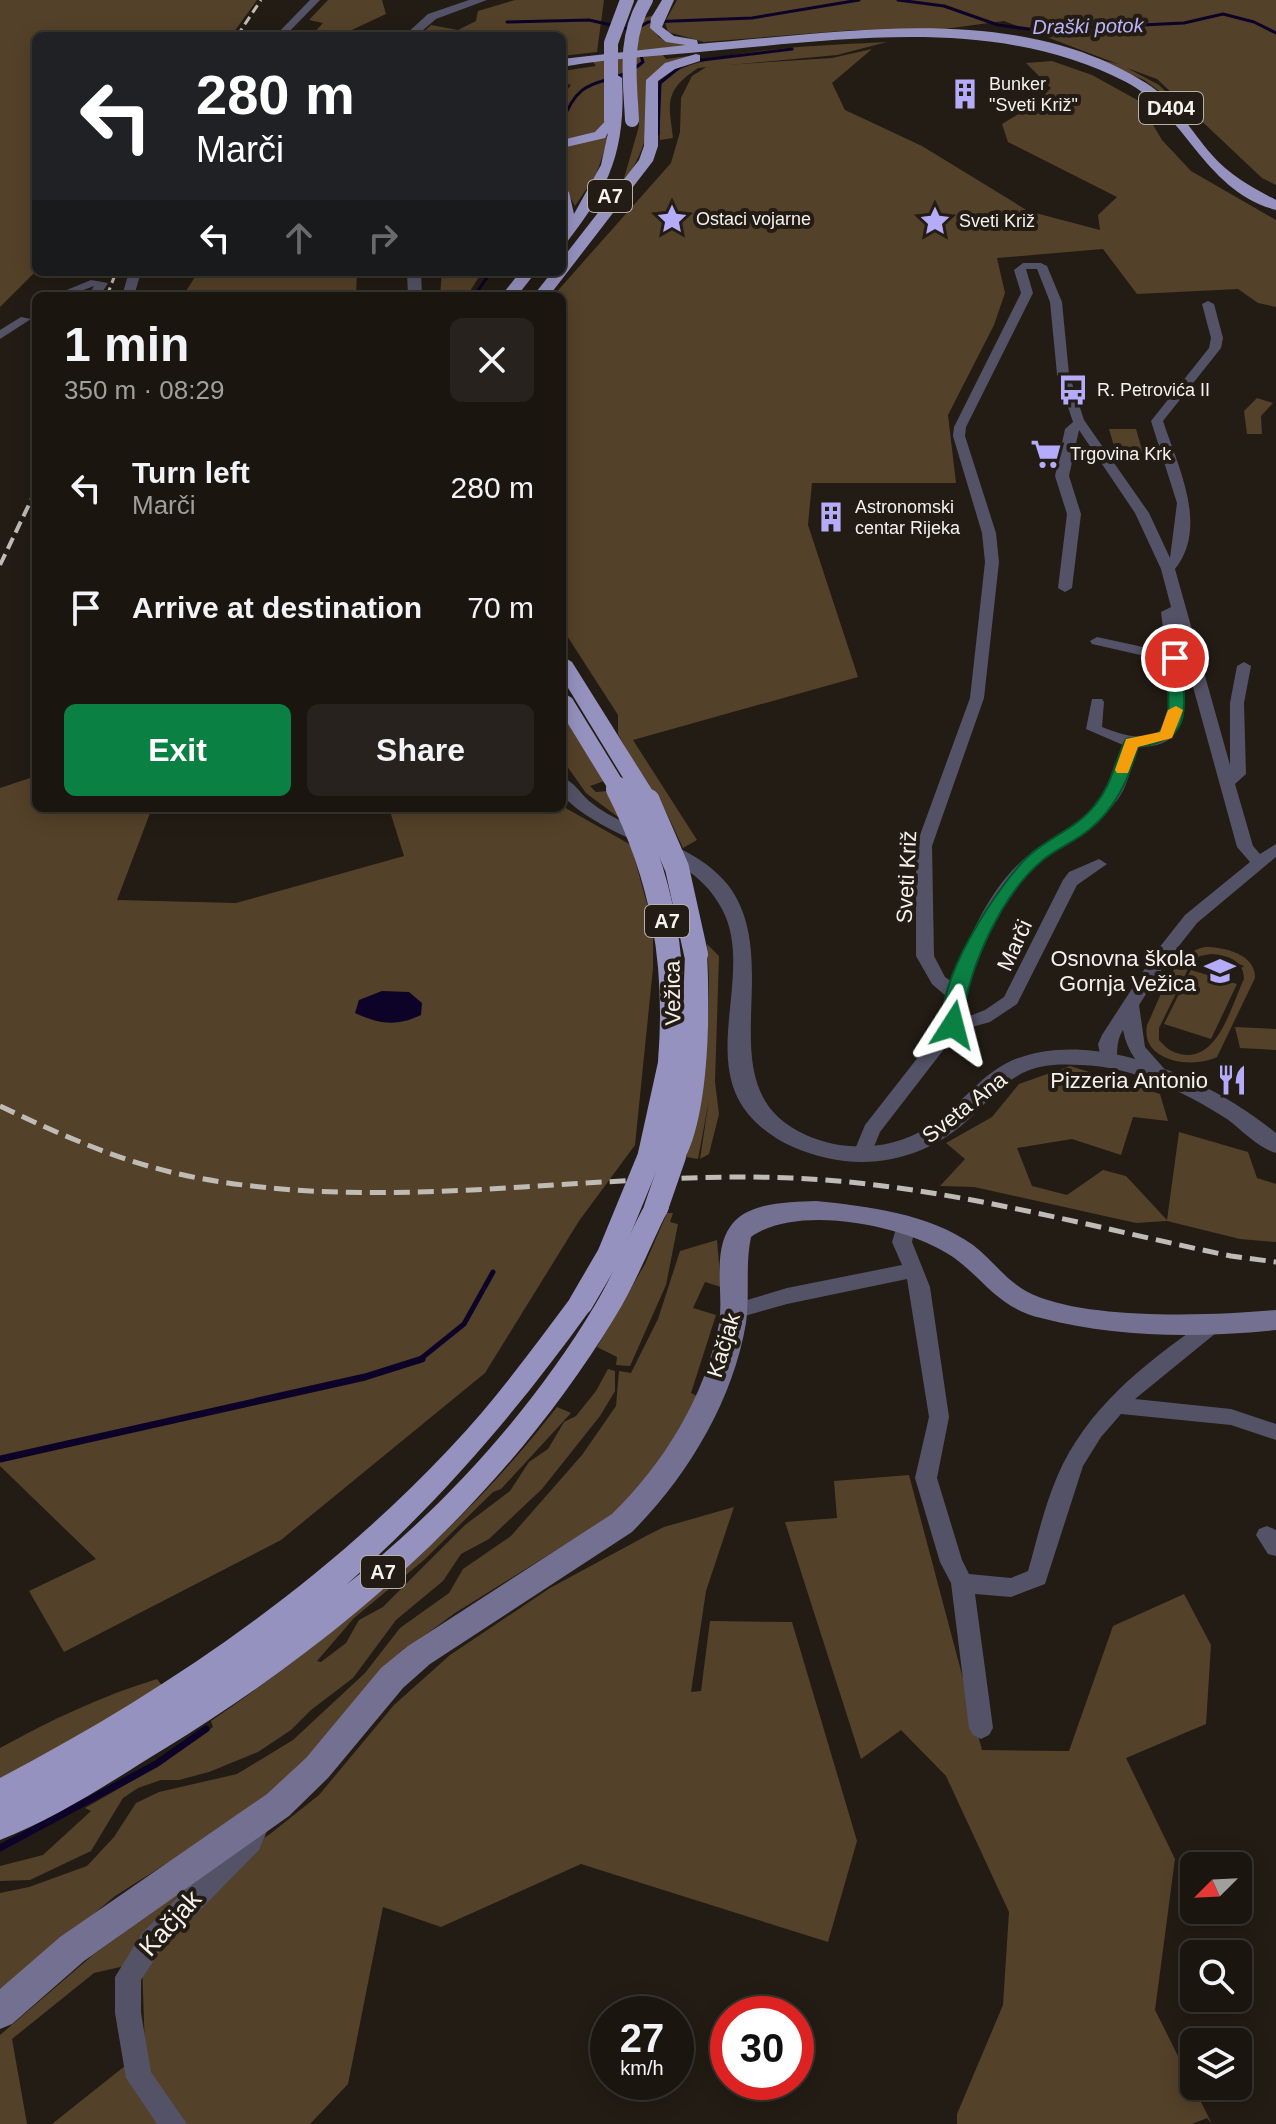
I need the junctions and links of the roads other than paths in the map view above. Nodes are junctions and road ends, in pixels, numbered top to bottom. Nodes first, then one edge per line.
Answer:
1 (315, 0) edge
2 (481, 0) edge
3 (627, 0) edge
4 (633, 0) edge
5 (646, 0) edge
6 (668, 0) edge
7 (284, 32) edge
8 (413, 32) edge
9 (876, 35) junction
10 (566, 65) edge
11 (623, 123) junction
12 (566, 143) edge
13 (626, 164) dead end
14 (1276, 206) edge
15 (566, 233) edge
16 (566, 255) edge
17 (566, 265) edge
18 (525, 276) edge
19 (557, 276) edge
20 (68, 292) edge
21 (96, 292) edge
22 (512, 292) edge
23 (544, 292) edge
24 (1208, 304) dead end
25 (30, 315) edge
26 (0, 335) edge
27 (1080, 424) junction
28 (1168, 569) junction
29 (1065, 588) dead end
30 (1180, 610) junction
31 (1097, 641) dead end
32 (1175, 658) junction
33 (1244, 666) dead end
34 (566, 668) edge
35 (1097, 702) dead end
36 (566, 704) edge
37 (1132, 743) junction
38 (1227, 780) junction
39 (566, 788) edge
40 (1276, 849) edge
41 (1259, 862) junction
42 (1099, 864) dead end
43 (956, 995) junction
44 (1131, 1007) junction
45 (953, 1025) junction
46 (1111, 1035) junction
47 (1131, 1040) junction
48 (1074, 1056) junction
49 (1111, 1060) junction
50 (1165, 1080) junction
51 (1228, 1112) junction
52 (1276, 1127) edge
53 (1276, 1145) edge
54 (662, 1154) junction
55 (862, 1154) junction
56 (905, 1227) junction
57 (911, 1271) junction
58 (734, 1311) junction
59 (1276, 1320) edge
60 (1209, 1328) junction
61 (1115, 1405) junction
62 (1276, 1432) edge
63 (962, 1582) junction
64 (981, 1728) dead end
65 (0, 1794) edge
66 (0, 1825) edge
67 (253, 1825) junction
68 (0, 2012) edge
69 (174, 2124) edge

1 - 7 street
2 - 8 street
3 - 11 highway, bridge
4 - 11 highway, A7, bridge
5 - 11 highway, A7, bridge
6 - 9 highway
9 - 10 highway, bridge
9 - 14 highway, D404
9 - 17 highway
11 - 12 highway
11 - 15 highway, A7
13 - 16 highway, A7
18 - 22 highway
19 - 23 highway
20 - 21 street
24 - 28 street
25 - 26 street
27 - 28 street
27 - 29 street
27 - 43 street, Sveti Križ
28 - 30 street
30 - 32 street
30 - 38 street
31 - 32 street
32 - 37 street
33 - 38 street
34 - 54 highway, A7, bridge
35 - 37 street
36 - 54 highway, Vežica / A7, bridge
37 - 43 street, Marči
38 - 41 street
39 - 55 street, Sveta Ana
40 - 41 street
41 - 44 street
42 - 45 street, Marči
43 - 45 street
44 - 46 street
44 - 47 street
45 - 55 street
46 - 48 street
46 - 49 street
47 - 49 street
47 - 50 street
48 - 49 street, Sveta Ana
48 - 55 street, Sveta Ana
49 - 50 street, Sveta Ana
50 - 51 street, Sveta Ana
51 - 52 street
51 - 53 street
54 - 65 highway, A7, bridge
54 - 66 highway, A7, bridge
56 - 57 street
56 - 58 main road, Kačjak
56 - 60 main road, Kačjak
57 - 58 street
57 - 63 street
58 - 67 main road, Kačjak
59 - 60 main road, Kačjak
60 - 61 street
61 - 62 street
61 - 63 street
63 - 64 street
67 - 68 main road, Kačjak
67 - 69 street, Kačjak

